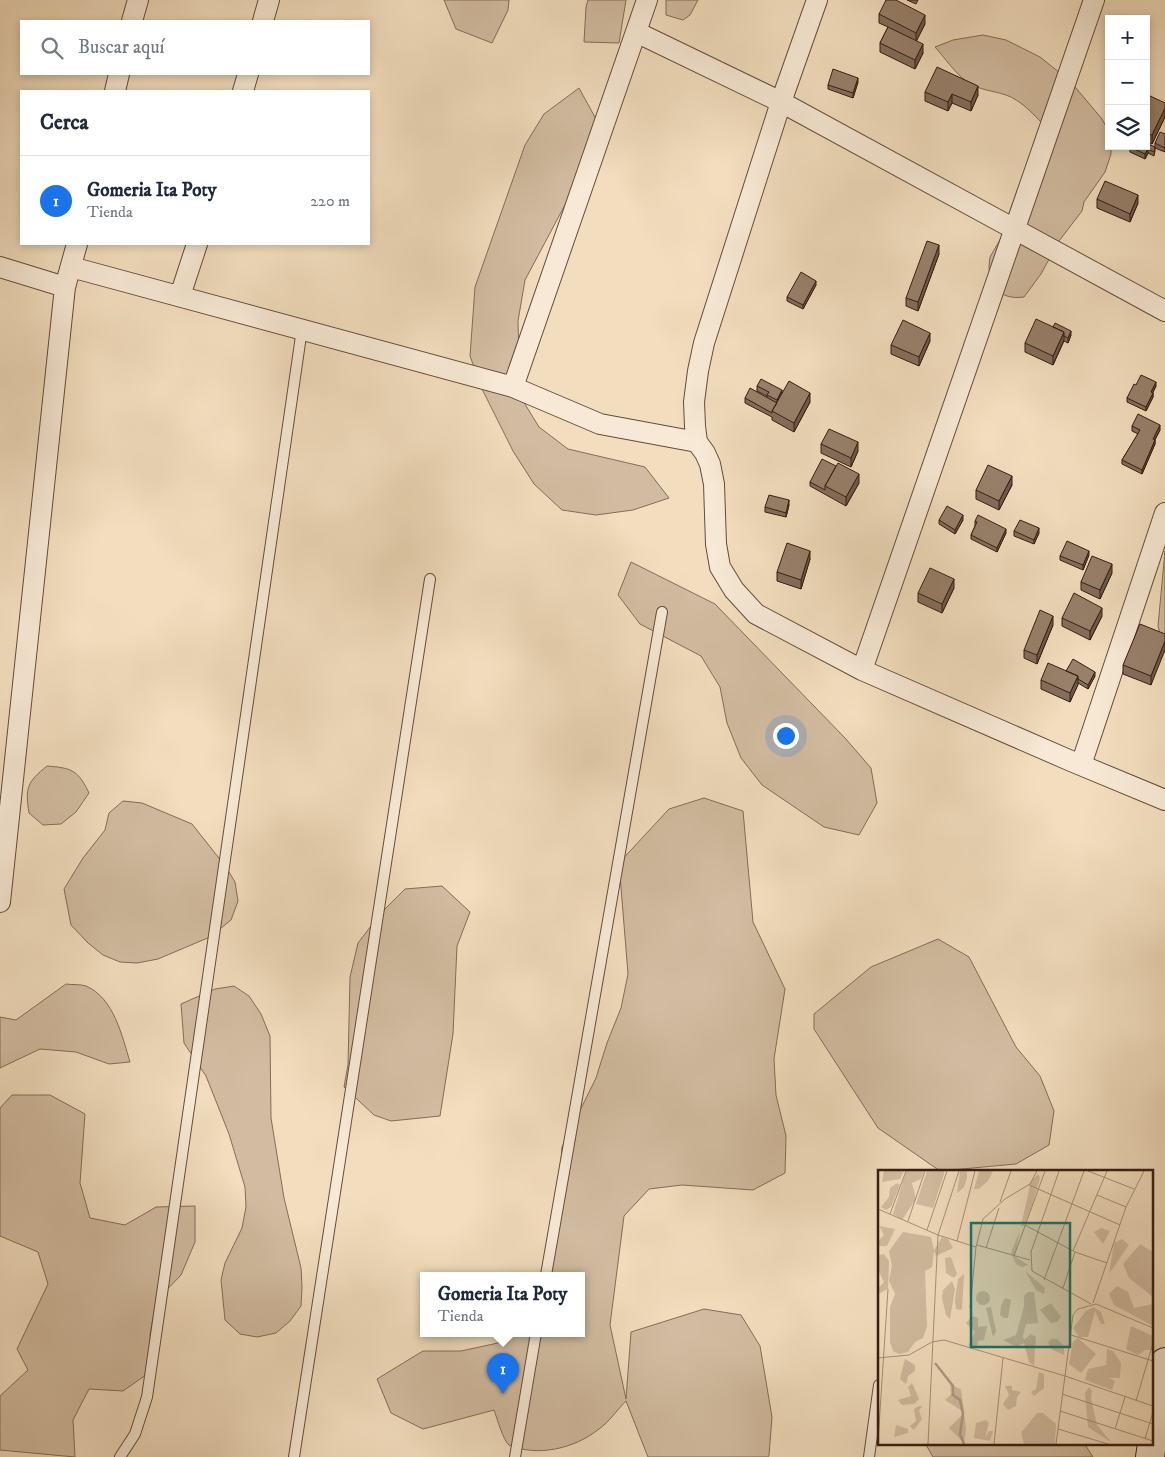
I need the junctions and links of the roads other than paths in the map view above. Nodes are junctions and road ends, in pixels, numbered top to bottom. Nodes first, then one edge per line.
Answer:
1 (138, 0) edge
2 (269, 0) edge
3 (646, 0) edge
4 (817, 0) edge
5 (1094, 0) edge
6 (132, 20) edge
7 (263, 20) edge
8 (636, 32) junction
9 (119, 75) edge
10 (248, 75) edge
11 (115, 90) edge
12 (243, 90) edge
13 (781, 102) junction
14 (1014, 230) junction
15 (77, 245) edge
16 (197, 245) edge
17 (0, 267) edge
18 (71, 267) junction
19 (65, 287) junction
20 (180, 296) junction
21 (1165, 310) edge
22 (302, 329) junction
23 (513, 388) junction
24 (697, 442) junction
25 (1165, 513) edge
26 (430, 579) dead end
27 (662, 612) dead end
28 (862, 670) junction
29 (1081, 766) junction
30 (1165, 800) edge
31 (0, 902) edge
32 (547, 1272) edge
33 (535, 1337) edge
34 (1165, 1362) edge
35 (878, 1392) edge
36 (120, 1457) edge
37 (294, 1457) edge
38 (515, 1457) edge
39 (869, 1457) edge
40 (1150, 1457) edge

1 - 6 street
2 - 7 street
3 - 8 street
4 - 13 street
5 - 14 street
8 - 13 street
8 - 23 street
9 - 11 street
10 - 12 street
13 - 14 street
13 - 24 street
14 - 21 street
14 - 28 street
15 - 18 street
16 - 20 street
17 - 19 street
18 - 19 street
18 - 20 street
19 - 31 street
20 - 22 street
22 - 23 street
22 - 36 lane
23 - 24 street
24 - 28 street
25 - 29 street
26 - 37 lane
27 - 32 lane
28 - 29 street
29 - 30 street
33 - 38 lane
34 - 40 street
35 - 39 lane

